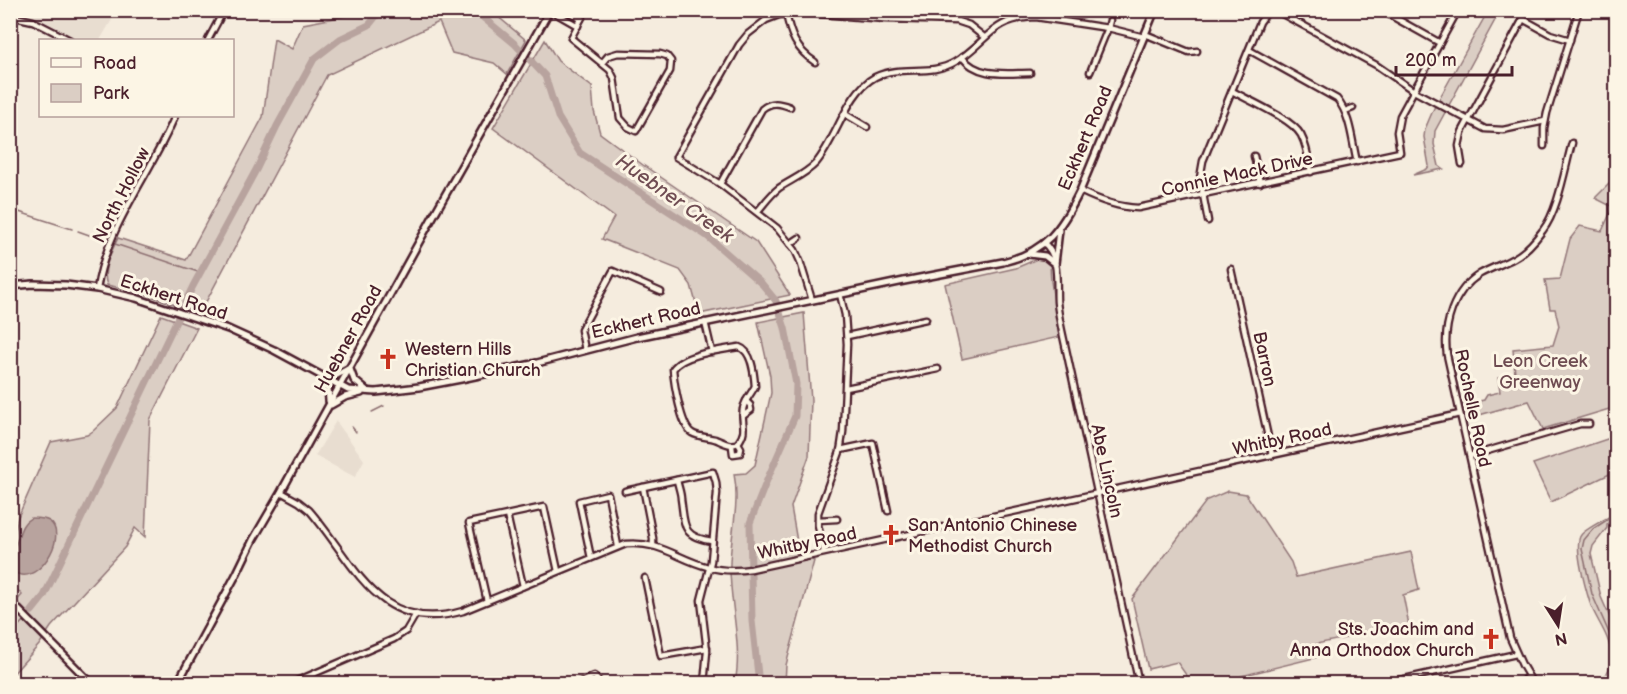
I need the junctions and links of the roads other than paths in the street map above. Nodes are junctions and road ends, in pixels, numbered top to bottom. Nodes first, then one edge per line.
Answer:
1 (224, 10) edge
2 (550, 10) edge
3 (565, 10) edge
4 (586, 10) edge
5 (1155, 10) edge
6 (1269, 10) edge
7 (1275, 10) edge
8 (1381, 10) edge
9 (1458, 10) edge
10 (1579, 10) edge
11 (786, 13) junction
12 (10, 16) edge
13 (581, 19) junction
14 (1110, 20) dead end
15 (578, 26) junction
16 (1108, 28) junction
17 (1144, 36) junction
18 (984, 37) junction
19 (68, 39) edge
20 (209, 39) edge
21 (1570, 40) junction
22 (1440, 43) junction
23 (1249, 50) junction
24 (1197, 51) dead end
25 (962, 57) junction
26 (815, 62) dead end
27 (602, 63) junction
28 (1090, 72) dead end
29 (1030, 73) dead end
30 (1232, 91) junction
31 (1414, 91) junction
32 (790, 107) dead end
33 (1353, 108) dead end
34 (1345, 111) junction
35 (845, 114) junction
36 (175, 117) edge
37 (1468, 121) junction
38 (1545, 121) junction
39 (867, 127) dead end
40 (1572, 143) dead end
41 (1544, 146) dead end
42 (1254, 156) dead end
43 (1357, 162) junction
44 (1462, 164) dead end
45 (1311, 172) junction
46 (1260, 183) junction
47 (720, 184) junction
48 (1080, 191) junction
49 (1203, 195) junction
50 (757, 212) junction
51 (1208, 221) dead end
52 (1059, 228) junction
53 (799, 238) dead end
54 (1044, 243) junction
55 (790, 244) junction
56 (1027, 254) junction
57 (1055, 264) junction
58 (1231, 269) dead end
59 (10, 286) edge
60 (97, 289) junction
61 (661, 292) dead end
62 (840, 294) junction
63 (812, 300) junction
64 (926, 319) dead end
65 (705, 322) junction
66 (847, 336) junction
67 (585, 350) junction
68 (712, 352) junction
69 (349, 368) junction
70 (938, 369) dead end
71 (324, 378) junction
72 (339, 386) junction
73 (846, 388) junction
74 (369, 392) junction
75 (329, 406) junction
76 (1460, 414) junction
77 (1589, 424) dead end
78 (840, 450) junction
79 (1272, 455) junction
80 (1470, 456) junction
81 (677, 480) junction
82 (643, 487) junction
83 (625, 491) dead end
84 (282, 492) junction
85 (1098, 493) junction
86 (888, 511) dead end
87 (507, 515) junction
88 (837, 519) dead end
89 (818, 520) junction
90 (712, 541) junction
91 (618, 546) junction
92 (653, 546) junction
93 (824, 552) junction
94 (591, 558) junction
95 (708, 567) junction
96 (558, 571) junction
97 (645, 578) dead end
98 (523, 586) junction
99 (487, 601) junction
100 (11, 602) edge
101 (416, 614) junction
102 (707, 648) junction
103 (1516, 654) junction
104 (1528, 676) junction
105 (92, 684) edge
106 (177, 684) edge
107 (290, 684) edge
108 (576, 684) edge
109 (601, 684) edge
110 (704, 684) edge
111 (1139, 684) edge
112 (1382, 684) edge
113 (1519, 684) edge
114 (1533, 684) edge

1 - 20 street
2 - 15 street
2 - 69 main road, Huebner Road
3 - 13 street
4 - 13 street
5 - 17 main road, Eckhert Road
6 - 23 street
7 - 31 street
8 - 22 street
9 - 22 street
10 - 21 street
11 - 18 street
11 - 26 street
11 - 47 street
12 - 19 street
13 - 15 street
14 - 16 street
15 - 27 street
16 - 17 street
16 - 18 street
16 - 28 street
17 - 24 street
17 - 48 main road, Eckhert Road
18 - 25 street
21 - 37 street
21 - 38 street
22 - 31 street
23 - 30 street
23 - 34 street
25 - 29 street
25 - 35 street
27 - 27 street
30 - 45 street
30 - 49 street
31 - 37 street
31 - 43 street, Connie Mack Drive
32 - 47 street
33 - 34 street
34 - 43 street
35 - 39 street
35 - 50 street
36 - 60 street, North Hollow
37 - 38 street
37 - 44 street
38 - 41 street
40 - 76 street, Rochelle Road
42 - 46 street
43 - 45 street, Connie Mack Drive
45 - 46 street, Connie Mack Drive
46 - 49 street, Connie Mack Drive
47 - 50 street
48 - 49 street, Connie Mack Drive
48 - 52 main road, Eckhert Road
49 - 51 street
50 - 55 street
52 - 54 main road, Eckhert Road
52 - 57 main road
53 - 55 street
54 - 56 main road, Eckhert Road
54 - 57 street, Abe Lincoln
55 - 63 street
56 - 57 main road
56 - 62 main road, Eckhert Road
57 - 85 street, Abe Lincoln
58 - 79 street, Barron
59 - 60 main road, Eckhert Road
60 - 71 main road, Eckhert Road
61 - 67 street
62 - 63 main road, Eckhert Road
62 - 66 street
63 - 65 main road, Eckhert Road
64 - 66 street
65 - 67 main road, Eckhert Road
65 - 68 street
66 - 73 street
67 - 74 main road, Eckhert Road
68 - 68 street
69 - 71 main road
69 - 72 main road, Huebner Road
69 - 74 main road
70 - 73 street
71 - 72 main road, Eckhert Road
71 - 75 main road
72 - 74 main road, Eckhert Road
72 - 75 main road, Huebner Road
73 - 78 street
74 - 75 main road
75 - 84 main road, Huebner Road
76 - 79 street, Whitby Road
76 - 80 street, Rochelle Road
77 - 80 street
78 - 86 street
78 - 89 street
79 - 85 street, Whitby Road
80 - 103 street, Rochelle Road
81 - 82 street
81 - 90 street
81 - 90 street
82 - 83 street
82 - 92 street
84 - 101 street, Whitby Road
84 - 106 main road, Huebner Road
85 - 93 street, Whitby Road
85 - 111 street, Abe Lincoln
87 - 96 street
87 - 98 street
87 - 99 street
88 - 89 street
89 - 93 street
90 - 95 street
91 - 92 street, Whitby Road
91 - 94 street, Whitby Road
91 - 94 street
92 - 95 street, Whitby Road
93 - 95 street, Whitby Road
94 - 96 street, Whitby Road
95 - 102 street
96 - 98 street, Whitby Road
97 - 102 street
98 - 99 street, Whitby Road
99 - 101 street, Whitby Road
100 - 105 main road
101 - 107 street
102 - 110 street
103 - 104 street, Rochelle Road
103 - 112 street
104 - 113 street
104 - 114 street, Rochelle Road
108 - 109 street

